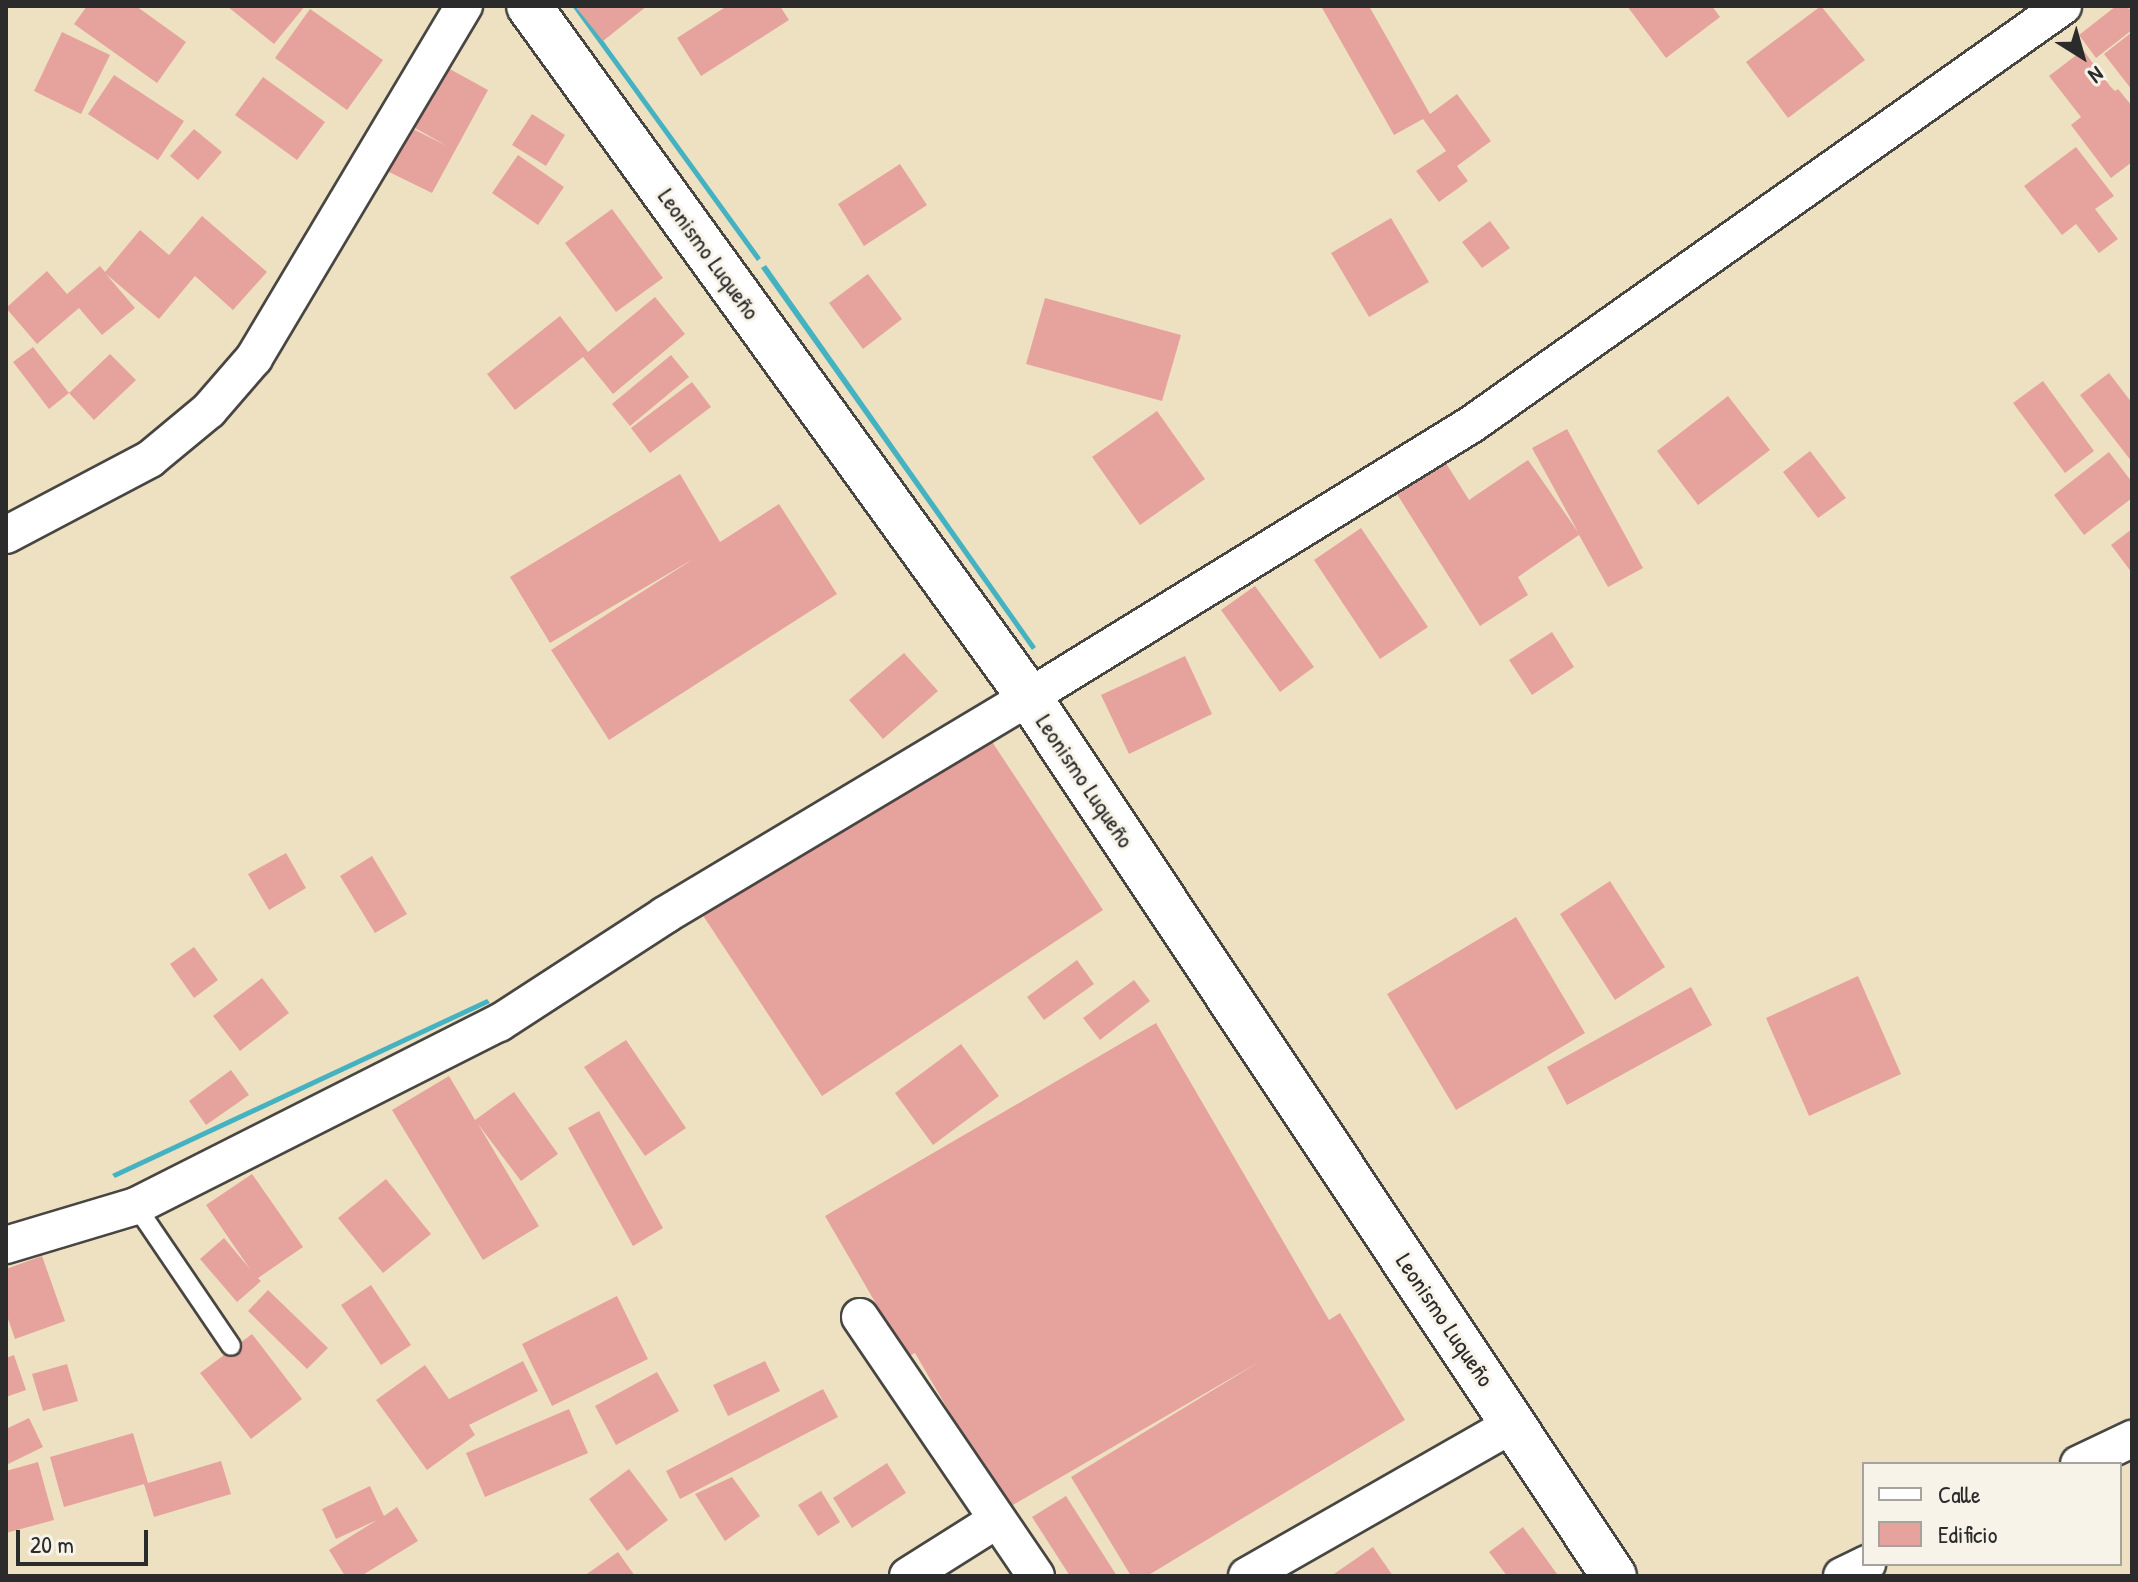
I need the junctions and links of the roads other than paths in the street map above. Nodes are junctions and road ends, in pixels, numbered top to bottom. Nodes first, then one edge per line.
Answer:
1 (464, 6) edge
2 (529, 6) edge
3 (2063, 6) edge
4 (6, 535) edge
5 (1029, 697) junction
6 (136, 1206) junction
7 (6, 1245) edge
8 (860, 1317) dead end
9 (231, 1346) dead end
10 (1514, 1424) junction
11 (2132, 1439) edge
12 (2083, 1462) edge
13 (997, 1520) junction
14 (1863, 1566) edge
15 (908, 1576) edge
16 (1036, 1576) edge
17 (1247, 1576) edge
18 (1614, 1576) edge
19 (1842, 1576) edge

1 - 4 street
2 - 5 street, Leonismo Luqueño
3 - 5 street
5 - 6 street
5 - 10 street, Leonismo Luqueño
6 - 7 street
6 - 9 lane
8 - 13 street
10 - 17 street
10 - 18 street, Leonismo Luqueño
11 - 12 street
13 - 15 street
13 - 16 street
14 - 19 street

